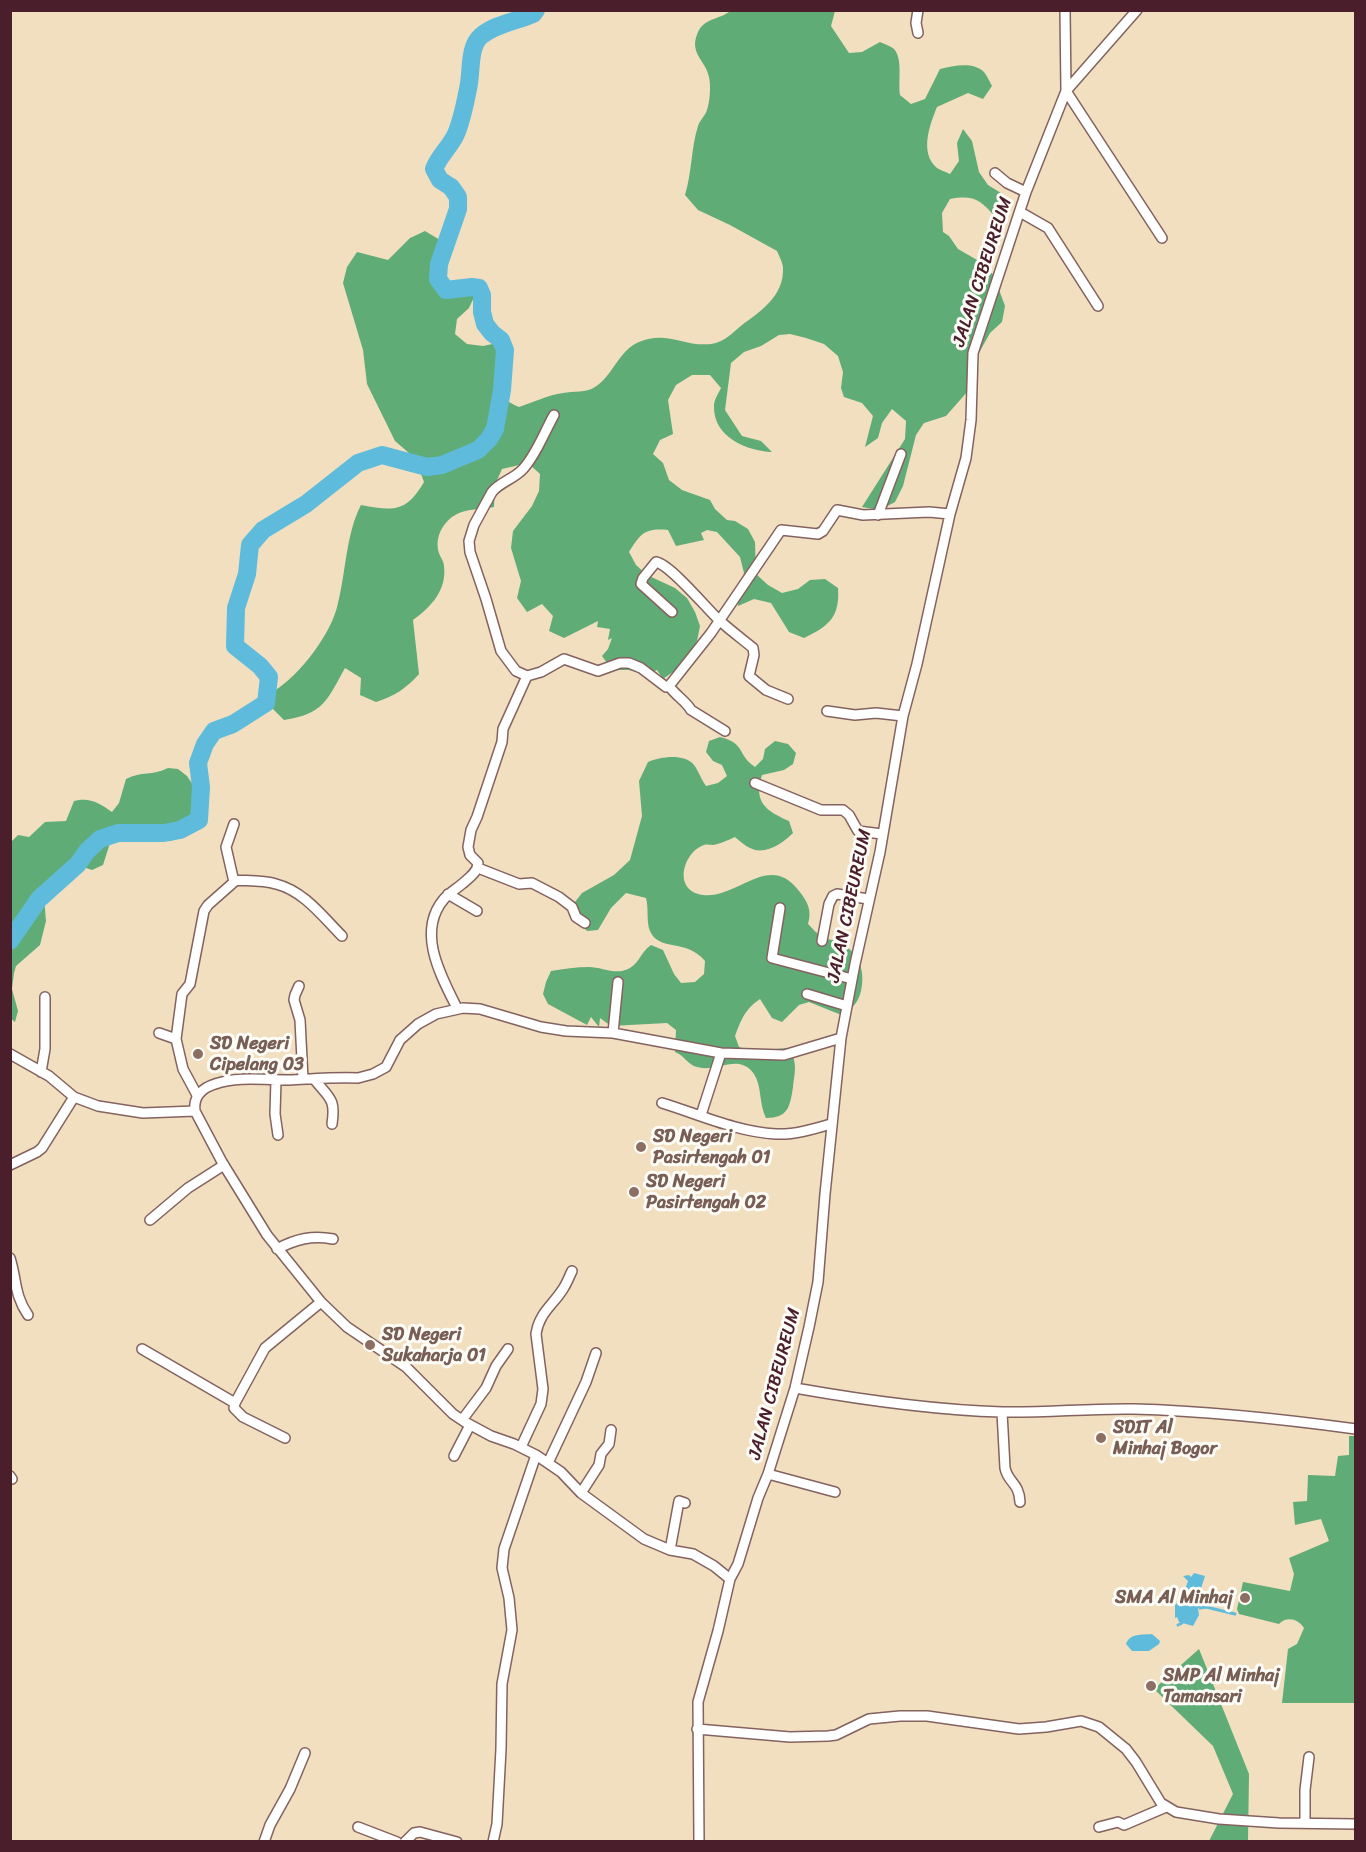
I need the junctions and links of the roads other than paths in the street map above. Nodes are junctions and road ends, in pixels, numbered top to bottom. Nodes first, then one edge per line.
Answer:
1 (918, 10) edge
2 (1065, 10) edge
3 (1137, 10) edge
4 (918, 33) dead end
5 (1066, 91) junction
6 (995, 173) dead end
7 (1026, 192) junction
8 (1020, 212) junction
9 (1162, 238) dead end
10 (1098, 306) dead end
11 (554, 415) dead end
12 (901, 454) dead end
13 (950, 514) junction
14 (878, 515) junction
15 (672, 612) dead end
16 (720, 620) junction
17 (527, 676) junction
18 (669, 686) junction
19 (788, 699) dead end
20 (827, 711) dead end
21 (903, 716) junction
22 (725, 731) dead end
23 (755, 783) dead end
24 (234, 824) dead end
25 (882, 834) junction
26 (478, 868) junction
27 (234, 880) junction
28 (448, 894) junction
29 (868, 899) junction
30 (780, 908) dead end
31 (477, 910) dead end
32 (585, 923) dead end
33 (342, 936) dead end
34 (822, 941) dead end
35 (762, 956) dead end
36 (772, 958) junction
37 (852, 979) junction
38 (618, 982) dead end
39 (299, 986) dead end
40 (807, 994) dead end
41 (45, 997) dead end
42 (847, 1006) junction
43 (457, 1008) junction
44 (159, 1033) dead end
45 (613, 1033) junction
46 (841, 1038) junction
47 (176, 1039) junction
48 (721, 1053) junction
49 (10, 1054) edge
50 (41, 1072) junction
51 (303, 1079) junction
52 (314, 1079) junction
53 (276, 1080) junction
54 (198, 1095) junction
55 (74, 1097) junction
56 (662, 1103) dead end
57 (195, 1111) junction
58 (701, 1115) junction
59 (332, 1124) dead end
60 (831, 1124) junction
61 (279, 1135) dead end
62 (10, 1164) edge
63 (224, 1165) junction
64 (150, 1220) dead end
65 (333, 1239) dead end
66 (277, 1249) junction
67 (10, 1258) edge
68 (572, 1271) dead end
69 (321, 1302) junction
70 (28, 1315) dead end
71 (142, 1349) dead end
72 (508, 1349) dead end
73 (596, 1353) dead end
74 (795, 1388) junction
75 (235, 1403) junction
76 (1002, 1412) junction
77 (466, 1423) junction
78 (1356, 1429) edge
79 (610, 1430) dead end
80 (285, 1438) dead end
81 (521, 1447) junction
82 (536, 1455) junction
83 (454, 1456) dead end
84 (548, 1463) junction
85 (768, 1474) junction
86 (835, 1492) dead end
87 (581, 1493) junction
88 (1020, 1502) dead end
89 (685, 1503) dead end
90 (670, 1550) junction
91 (730, 1579) junction
92 (697, 1729) junction
93 (305, 1753) dead end
94 (1309, 1757) dead end
95 (1166, 1807) junction
96 (1305, 1823) junction
97 (1356, 1824) edge
98 (358, 1827) dead end
99 (1099, 1827) dead end
100 (264, 1842) edge
101 (397, 1842) edge
102 (405, 1842) edge
103 (457, 1842) edge
104 (493, 1842) edge
105 (699, 1842) edge

1 - 4 street
2 - 5 street
3 - 5 street, JALAN CIBEUREUM
5 - 7 street, JALAN CIBEUREUM
5 - 9 street
6 - 7 street
7 - 8 street, JALAN CIBEUREUM
8 - 10 street
8 - 13 street, JALAN CIBEUREUM
11 - 17 street
12 - 14 street
13 - 14 street
13 - 21 street, JALAN CIBEUREUM
14 - 16 street
15 - 16 street
16 - 18 street
16 - 19 street
17 - 18 street
17 - 26 street
18 - 22 street
20 - 21 street
21 - 25 street, JALAN CIBEUREUM
23 - 25 street
24 - 27 street
25 - 29 street, JALAN CIBEUREUM
26 - 28 street
26 - 32 street
27 - 33 street
27 - 47 street
28 - 31 street
28 - 43 street
29 - 34 street
29 - 37 street, JALAN CIBEUREUM
30 - 36 street
35 - 36 street
36 - 37 street
37 - 42 street, JALAN CIBEUREUM
38 - 45 street
39 - 51 street
40 - 42 street
41 - 50 street
42 - 46 street, JALAN CIBEUREUM
43 - 45 street
43 - 52 street
44 - 47 street
45 - 48 street
46 - 48 street
46 - 60 street, JALAN CIBEUREUM
47 - 54 street
48 - 58 street
49 - 50 street
50 - 55 street
51 - 52 street
51 - 53 street
52 - 59 street
53 - 54 street
53 - 61 street
54 - 57 street
55 - 57 street
55 - 62 street
56 - 58 street
57 - 63 street
58 - 60 street
60 - 74 street, JALAN CIBEUREUM
63 - 64 street
63 - 66 street
65 - 66 street
66 - 69 street
67 - 70 street
68 - 81 street
69 - 75 street
69 - 77 street
71 - 75 street
72 - 77 street
73 - 84 street
74 - 76 street
74 - 85 street, JALAN CIBEUREUM
75 - 80 street
76 - 78 street
76 - 88 street
77 - 81 street
77 - 83 street
79 - 87 street
81 - 82 street
82 - 84 street
82 - 104 street
84 - 87 street
85 - 86 street
85 - 91 street, JALAN CIBEUREUM
87 - 90 street
89 - 90 street
90 - 91 street
91 - 92 street, JALAN CIBEUREUM
92 - 95 street
92 - 105 street, JALAN CIBEUREUM
93 - 100 street
94 - 96 street
95 - 96 street
95 - 99 street
96 - 97 street
98 - 101 street
102 - 103 street

